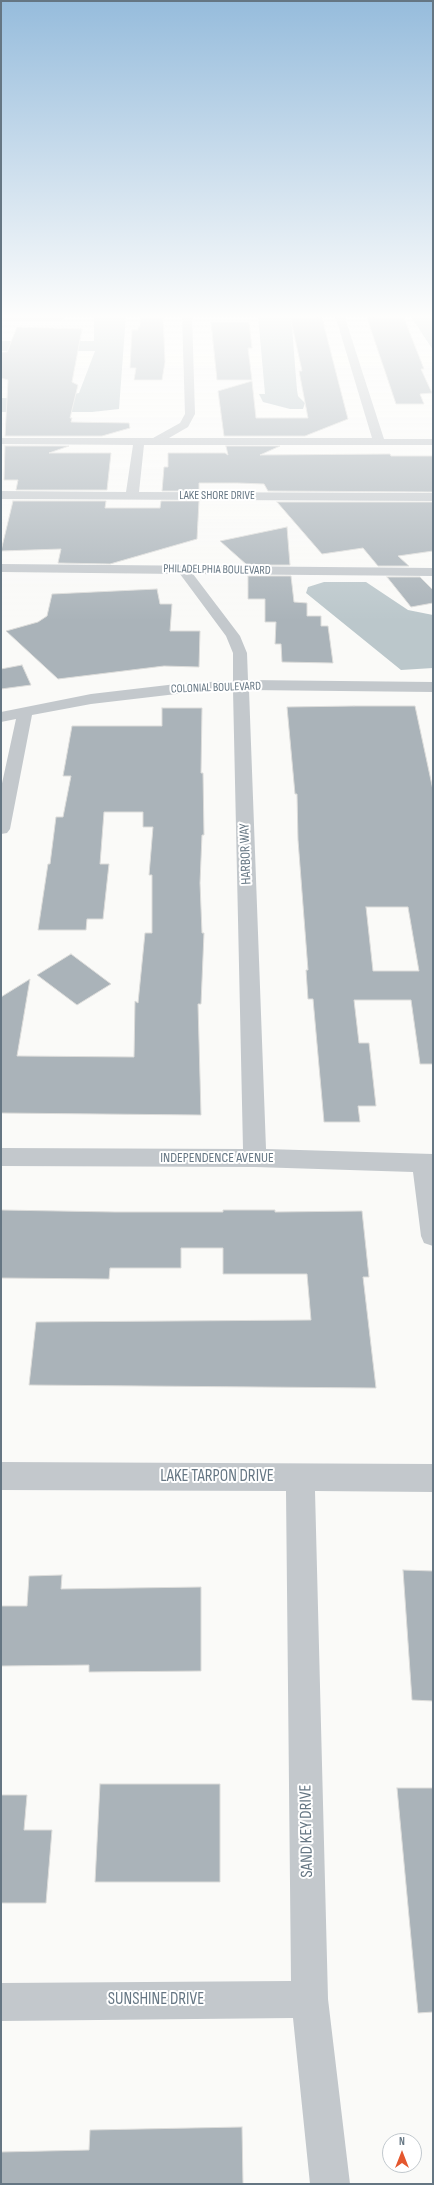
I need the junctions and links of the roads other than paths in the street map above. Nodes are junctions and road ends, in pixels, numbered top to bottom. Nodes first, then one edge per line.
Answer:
1 (188, 417) edge
2 (371, 417) edge
3 (1, 441) edge
4 (156, 441) junction
5 (139, 442) junction
6 (379, 442) junction
7 (433, 442) edge
8 (1, 496) edge
9 (132, 496) junction
10 (433, 498) edge
11 (3, 568) edge
12 (183, 569) junction
13 (433, 572) edge
14 (1, 583) edge
15 (241, 686) junction
16 (433, 687) edge
17 (25, 712) junction
18 (1, 716) edge
19 (1, 829) edge
20 (1, 1157) edge
21 (255, 1158) junction
22 (429, 1163) edge
23 (433, 1236) edge
24 (1, 1476) edge
25 (300, 1477) junction
26 (433, 1478) edge
27 (310, 1999) junction
28 (1, 2002) edge
29 (330, 2184) edge

1 - 4 street
2 - 6 street
3 - 5 street
4 - 5 street
4 - 6 street
5 - 9 street
6 - 7 street
8 - 9 street, LAKE SHORE DRIVE
9 - 10 street, LAKE SHORE DRIVE
11 - 12 street, PHILADELPHIA BOULEVARD
11 - 14 street
12 - 13 street, PHILADELPHIA BOULEVARD
12 - 15 street, HARBOR WAY
15 - 16 street, COLONIAL BOULEVARD
15 - 17 street, COLONIAL BOULEVARD
15 - 21 street, HARBOR WAY
17 - 18 street, COLONIAL BOULEVARD
17 - 19 street
20 - 21 street, INDEPENDENCE AVENUE
21 - 22 street, INDEPENDENCE AVENUE
22 - 23 street
24 - 25 street, LAKE TARPON DRIVE
25 - 26 street, LAKE TARPON DRIVE
25 - 27 street, SAND KEY DRIVE
27 - 28 street, SUNSHINE DRIVE
27 - 29 street, SAND KEY DRIVE

